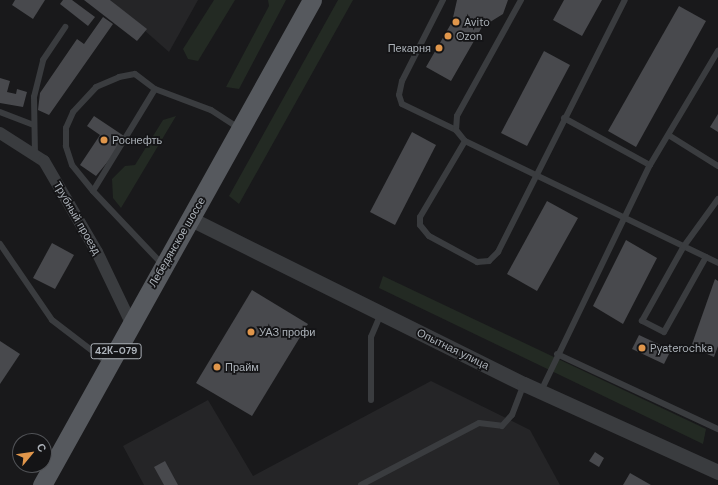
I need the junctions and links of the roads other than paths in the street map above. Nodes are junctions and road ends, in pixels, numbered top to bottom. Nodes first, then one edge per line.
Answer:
1 (312, 0) edge
2 (443, 0) edge
3 (521, 0) edge
4 (625, 0) edge
5 (64, 27) dead end
6 (718, 51) edge
7 (155, 89) junction
8 (0, 112) edge
9 (564, 118) junction
10 (32, 124) junction
11 (240, 129) junction
12 (456, 130) junction
13 (0, 133) edge
14 (670, 136) junction
15 (464, 141) junction
16 (35, 155) junction
17 (650, 165) junction
18 (718, 166) edge
19 (535, 176) junction
20 (94, 191) junction
21 (718, 199) edge
22 (626, 216) junction
23 (191, 219) junction
24 (0, 244) edge
25 (684, 246) junction
26 (706, 257) junction
27 (718, 264) edge
28 (163, 266) junction
29 (381, 313) junction
30 (131, 323) junction
31 (558, 354) junction
32 (109, 364) junction
33 (524, 384) junction
34 (541, 391) junction
35 (371, 400) dead end
36 (718, 429) edge
37 (718, 472) edge
38 (42, 485) edge
39 (361, 485) edge

1 - 11 main road, Лебедянское шоссе / 42К-079
2 - 12 lane
3 - 12 lane
4 - 9 lane
5 - 10 lane
6 - 14 lane
7 - 11 lane
7 - 20 lane
7 - 20 lane
8 - 10 lane
9 - 17 lane
9 - 19 lane
10 - 16 lane
11 - 23 main road, Лебедянское шоссе / 42К-079
12 - 15 lane
13 - 16 street, Трубный проезд
14 - 17 lane
14 - 18 lane
15 - 19 lane
15 - 19 lane
16 - 30 street, Трубный проезд
17 - 22 lane
19 - 22 lane
20 - 28 lane
21 - 25 lane
22 - 25 lane
22 - 31 lane
23 - 28 main road, Лебедянское шоссе / 42К-079
23 - 29 street, Опытная улица
24 - 32 lane
25 - 26 lane
25 - 26 lane
26 - 27 lane
28 - 30 main road, Лебедянское шоссе / 42К-079
29 - 33 street, Опытная улица
29 - 35 lane
30 - 32 main road, Лебедянское шоссе / 42К-079
31 - 34 lane
31 - 36 lane
32 - 38 main road, Лебедянское шоссе / 42К-079
33 - 34 street, Опытная улица
33 - 39 lane
34 - 37 street, Опытная улица

